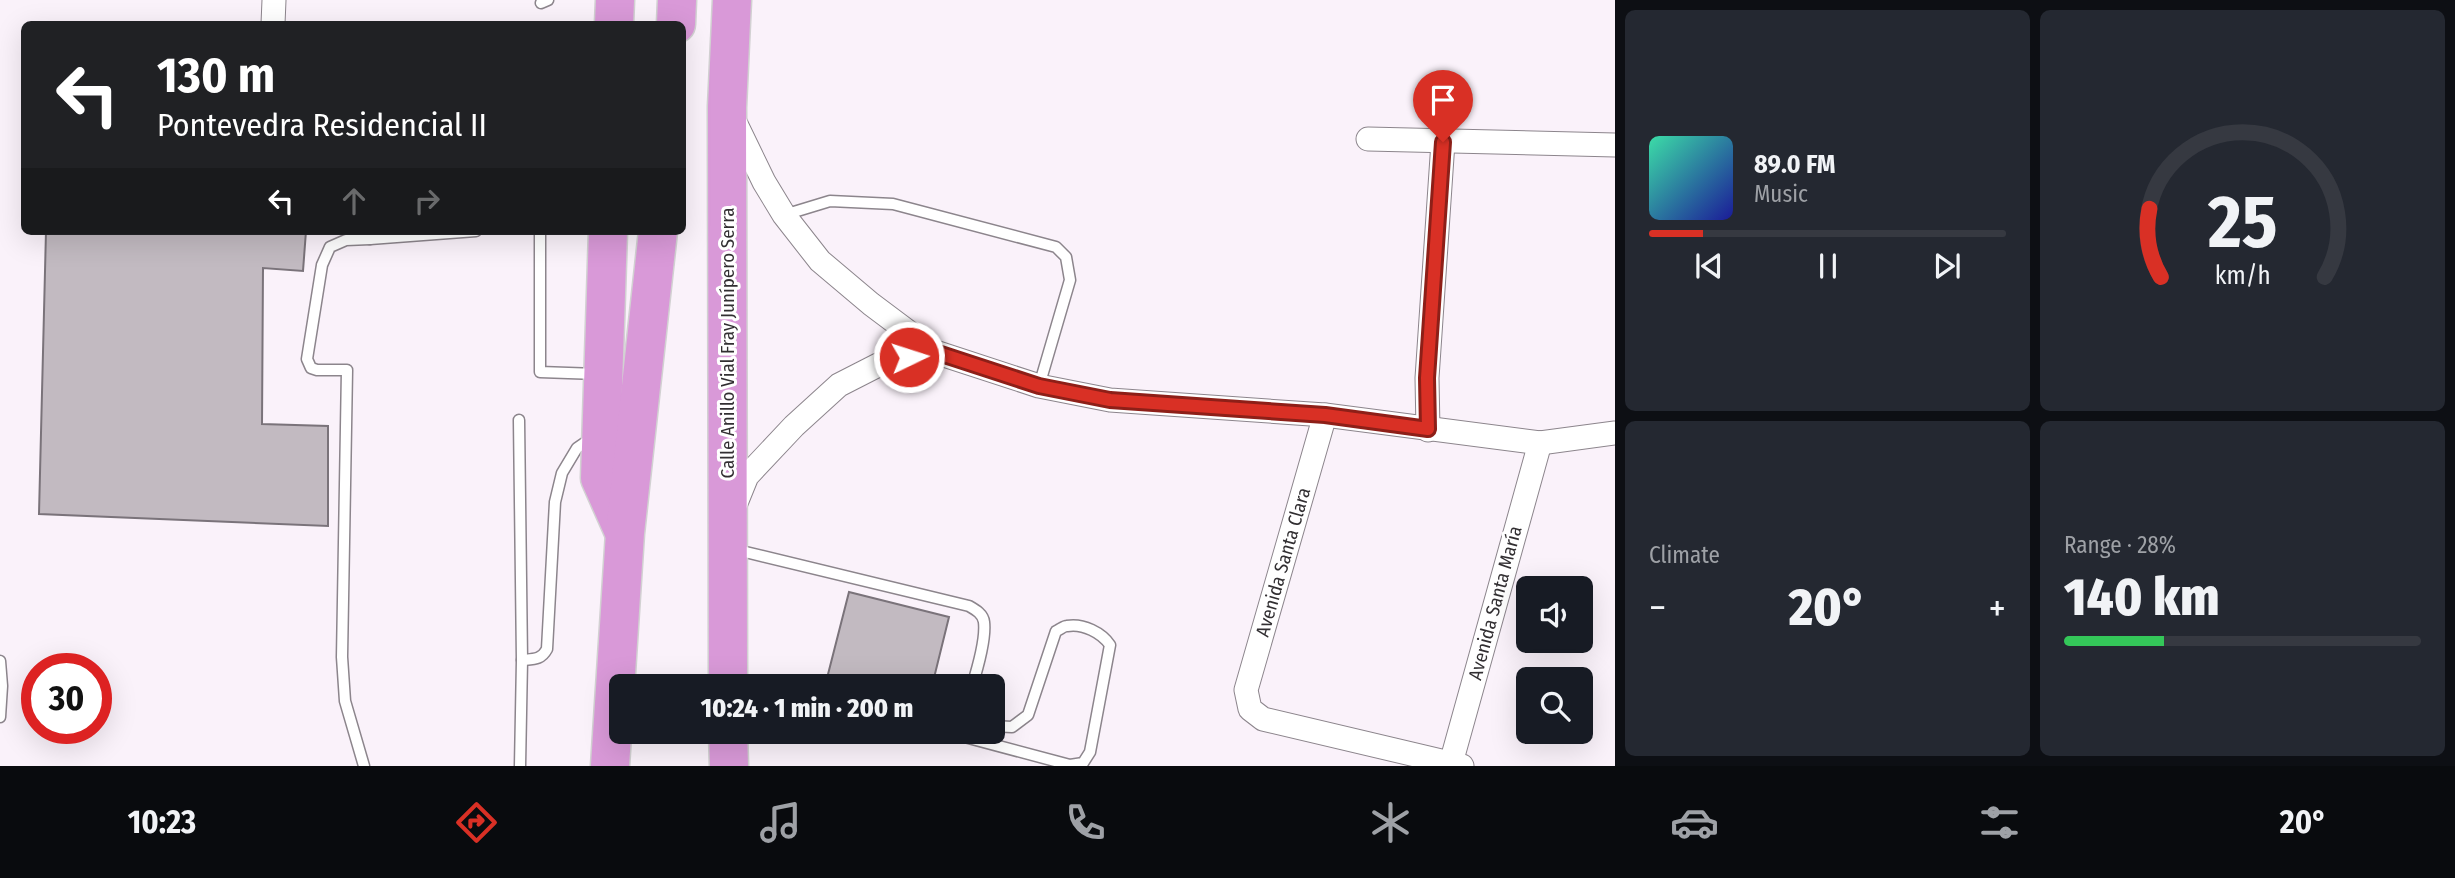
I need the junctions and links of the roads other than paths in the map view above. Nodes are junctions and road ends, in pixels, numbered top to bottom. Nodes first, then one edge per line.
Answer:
1 (274, 0) edge
2 (615, 0) edge
3 (677, 0) edge
4 (732, 0) edge
5 (273, 21) edge
6 (614, 21) edge
7 (676, 21) edge
8 (727, 107) junction
9 (1368, 139) dead end
10 (1443, 142) junction
11 (1615, 145) edge
12 (784, 215) junction
13 (370, 235) edge
14 (540, 235) edge
15 (608, 235) edge
16 (658, 235) edge
17 (935, 352) junction
18 (603, 374) junction
19 (1039, 386) junction
20 (1325, 415) junction
21 (519, 420) dead end
22 (1428, 429) junction
23 (601, 432) junction
24 (1615, 433) edge
25 (1540, 443) junction
26 (625, 533) junction
27 (727, 538) junction
28 (522, 660) junction
29 (0, 661) edge
30 (736, 674) edge
31 (976, 674) edge
32 (0, 718) edge
33 (1005, 727) edge
34 (728, 744) edge
35 (991, 744) edge
36 (607, 758) edge
37 (1457, 764) edge
38 (364, 766) edge
39 (520, 766) edge
40 (729, 766) edge

1 - 5 street
2 - 6 highway
3 - 7 highway
4 - 8 highway, Calle Anillo Vial Fray Junípero Serra
8 - 12 street
8 - 27 highway, Calle Anillo Vial Fray Junípero Serra
9 - 10 street
10 - 11 street
10 - 22 street
12 - 17 street
12 - 19 lane
13 - 38 lane
14 - 18 lane
15 - 18 highway
16 - 26 highway
17 - 19 street
17 - 27 street
18 - 23 highway
19 - 20 street
20 - 22 street
20 - 37 street, Avenida Santa Clara
21 - 28 lane
22 - 25 street
23 - 26 highway
23 - 28 lane
24 - 25 street
25 - 37 street, Avenida Santa María
26 - 36 highway
27 - 30 highway, Calle Anillo Vial Fray Junípero Serra
27 - 31 lane
28 - 39 lane
29 - 32 lane
33 - 35 lane
34 - 40 highway

